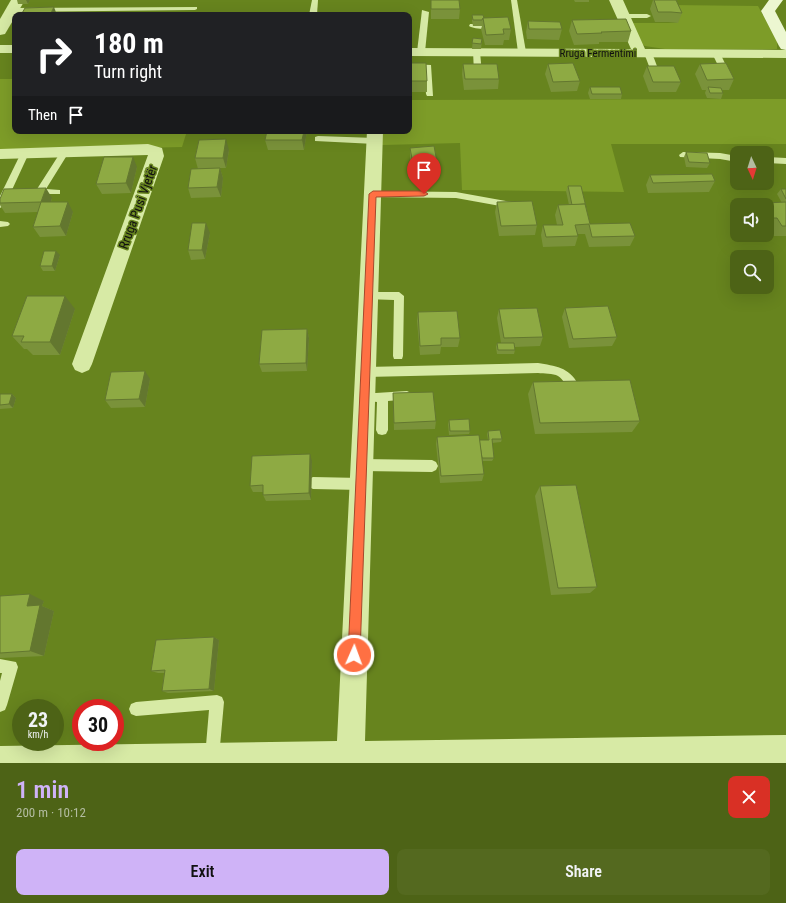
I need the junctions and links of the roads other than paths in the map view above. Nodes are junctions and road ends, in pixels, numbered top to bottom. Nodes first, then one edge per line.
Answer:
1 (315, 0) edge
2 (514, 0) edge
3 (616, 0) edge
4 (776, 0) edge
5 (15, 5) edge
6 (195, 8) dead end
7 (313, 12) edge
8 (425, 12) dead end
9 (648, 16) dead end
10 (622, 18) junction
11 (473, 26) edge
12 (513, 27) junction
13 (0, 31) edge
14 (786, 46) edge
15 (0, 49) edge
16 (12, 49) edge
17 (476, 52) junction
18 (522, 52) junction
19 (644, 53) junction
20 (716, 53) junction
21 (786, 54) edge
22 (412, 57) edge
23 (478, 74) edge
24 (656, 74) edge
25 (728, 78) edge
26 (430, 94) dead end
27 (375, 136) edge
28 (318, 139) dead end
29 (64, 152) junction
30 (25, 153) junction
31 (0, 154) edge
32 (683, 154) dead end
33 (730, 158) edge
34 (774, 160) edge
35 (786, 161) edge
36 (24, 192) edge
37 (40, 192) junction
38 (58, 192) dead end
39 (373, 194) junction
40 (0, 205) edge
41 (520, 205) edge
42 (369, 296) junction
43 (398, 356) dead end
44 (82, 364) dead end
45 (366, 372) junction
46 (572, 384) edge
47 (418, 396) edge
48 (374, 397) junction
49 (382, 430) dead end
50 (432, 466) dead end
51 (361, 474) junction
52 (314, 483) dead end
53 (0, 666) edge
54 (0, 705) edge
55 (136, 709) dead end
56 (786, 749) edge
57 (760, 756) edge
58 (212, 757) junction
59 (667, 757) edge
60 (350, 759) edge
61 (0, 760) edge
62 (76, 761) edge

1 - 7 lane
2 - 12 lane
3 - 10 street
4 - 14 street
5 - 6 lane
5 - 13 street
8 - 22 lane
9 - 10 lane
10 - 19 street
11 - 12 lane
12 - 18 lane
15 - 16 street
17 - 18 street, Rruga Fermentimi
17 - 22 street, Rruga Fermentimi
17 - 23 lane
18 - 19 street, Rruga Fermentimi
19 - 20 street, Rruga Fermentimi
19 - 24 lane
20 - 21 street, Rruga Fermentimi
20 - 25 lane
22 - 26 lane
27 - 28 lane
27 - 39 street
29 - 30 street, Rruga Pusi Vjetër
29 - 37 lane
29 - 44 street, Rruga Pusi Vjetër
30 - 31 street, Rruga Pusi Vjetër
30 - 40 lane
32 - 33 lane
34 - 35 lane
36 - 37 lane
37 - 38 lane
39 - 41 lane
39 - 42 street
42 - 43 lane
42 - 45 street
45 - 46 lane
45 - 48 street
47 - 48 lane
48 - 49 lane
48 - 51 street
50 - 51 lane
51 - 52 lane
51 - 60 street
53 - 54 lane
55 - 58 lane
56 - 57 street
57 - 59 street
58 - 60 street
58 - 62 street
59 - 60 street
61 - 62 street

